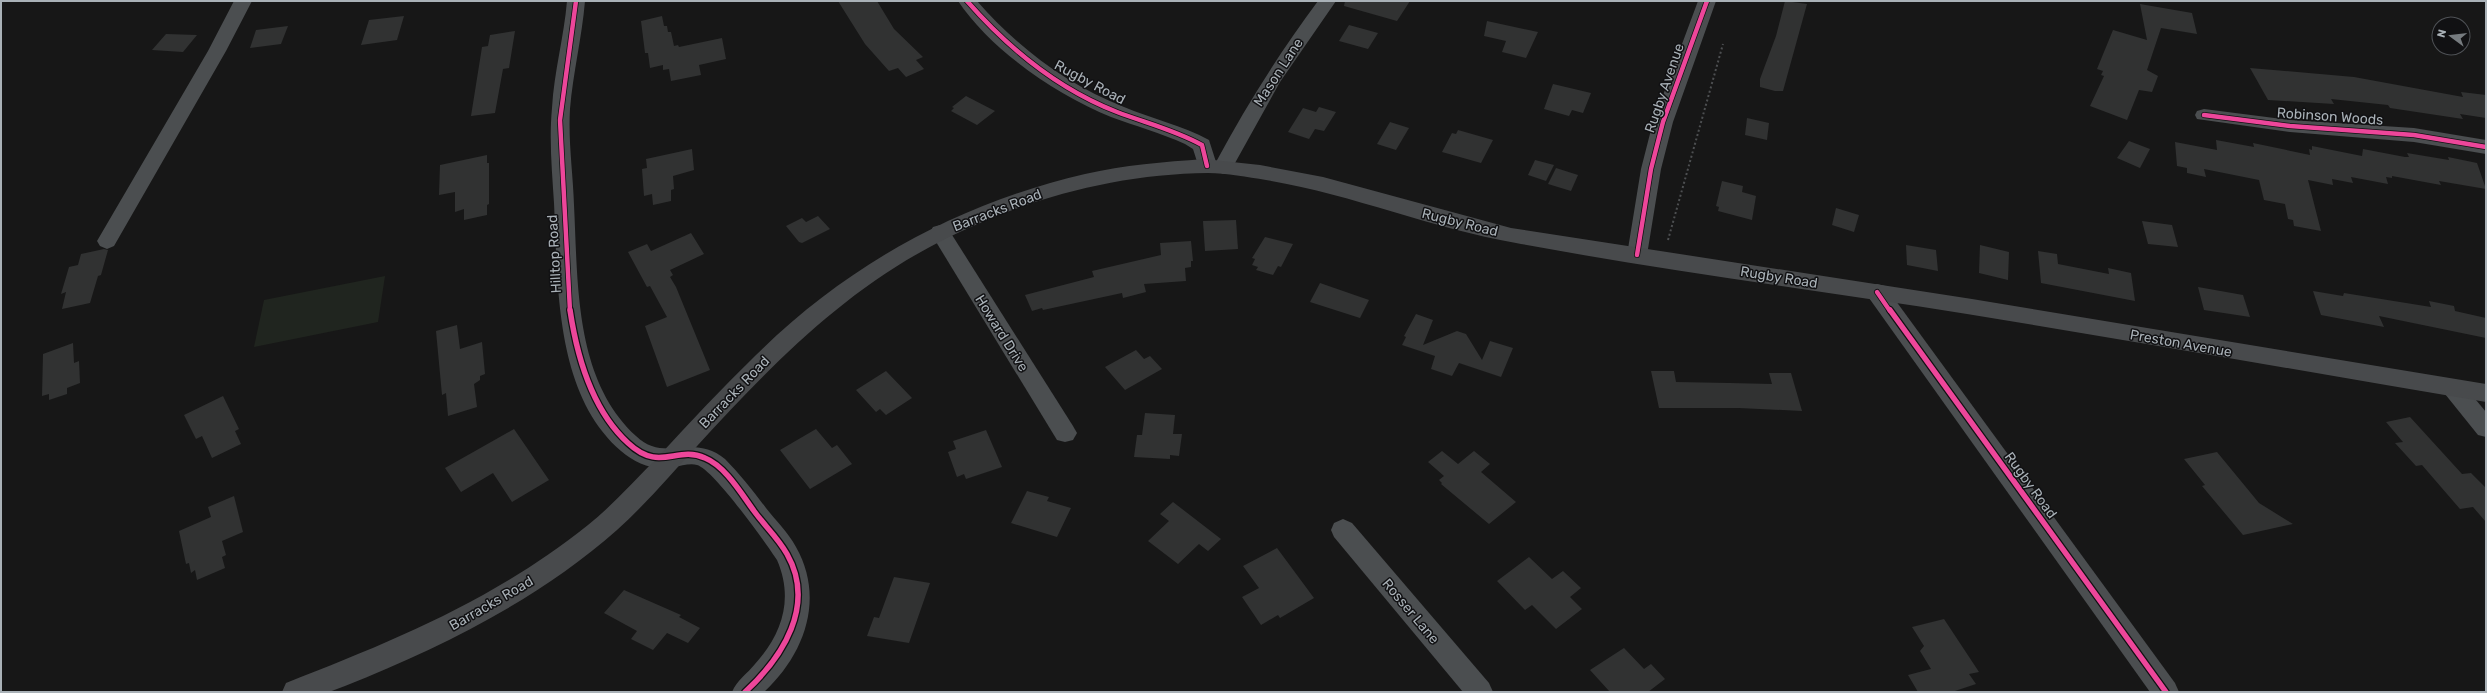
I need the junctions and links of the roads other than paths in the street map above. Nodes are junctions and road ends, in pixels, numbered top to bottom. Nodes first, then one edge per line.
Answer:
1 (243, 1) edge
2 (576, 1) edge
3 (967, 1) edge
4 (1327, 1) edge
5 (1707, 1) edge
6 (2204, 115) dead end
7 (2486, 147) edge
8 (1215, 166) junction
9 (940, 232) junction
10 (107, 241) dead end
11 (1637, 255) junction
12 (1877, 292) junction
13 (2453, 388) junction
14 (2486, 393) edge
15 (2486, 428) edge
16 (1065, 433) dead end
17 (673, 456) junction
18 (1343, 530) dead end
19 (295, 692) edge
20 (745, 692) edge
21 (1480, 692) edge
22 (2166, 692) edge

1 - 10 street
2 - 17 street, Hilltop Road
3 - 8 street, Rugby Road
4 - 8 street, Mason Lane
5 - 11 street, Rugby Avenue
6 - 7 street, Robinson Woods
8 - 9 main road, Barracks Road
8 - 11 main road, Rugby Road
9 - 16 street, Howard Drive
9 - 17 main road, Barracks Road
11 - 12 main road, Rugby Road
12 - 13 main road, Preston Avenue
12 - 22 street, Rugby Road
13 - 14 main road, Preston Avenue
13 - 15 street
17 - 19 main road, Barracks Road
17 - 20 street, Hilltop Road
18 - 21 street, Rosser Lane

